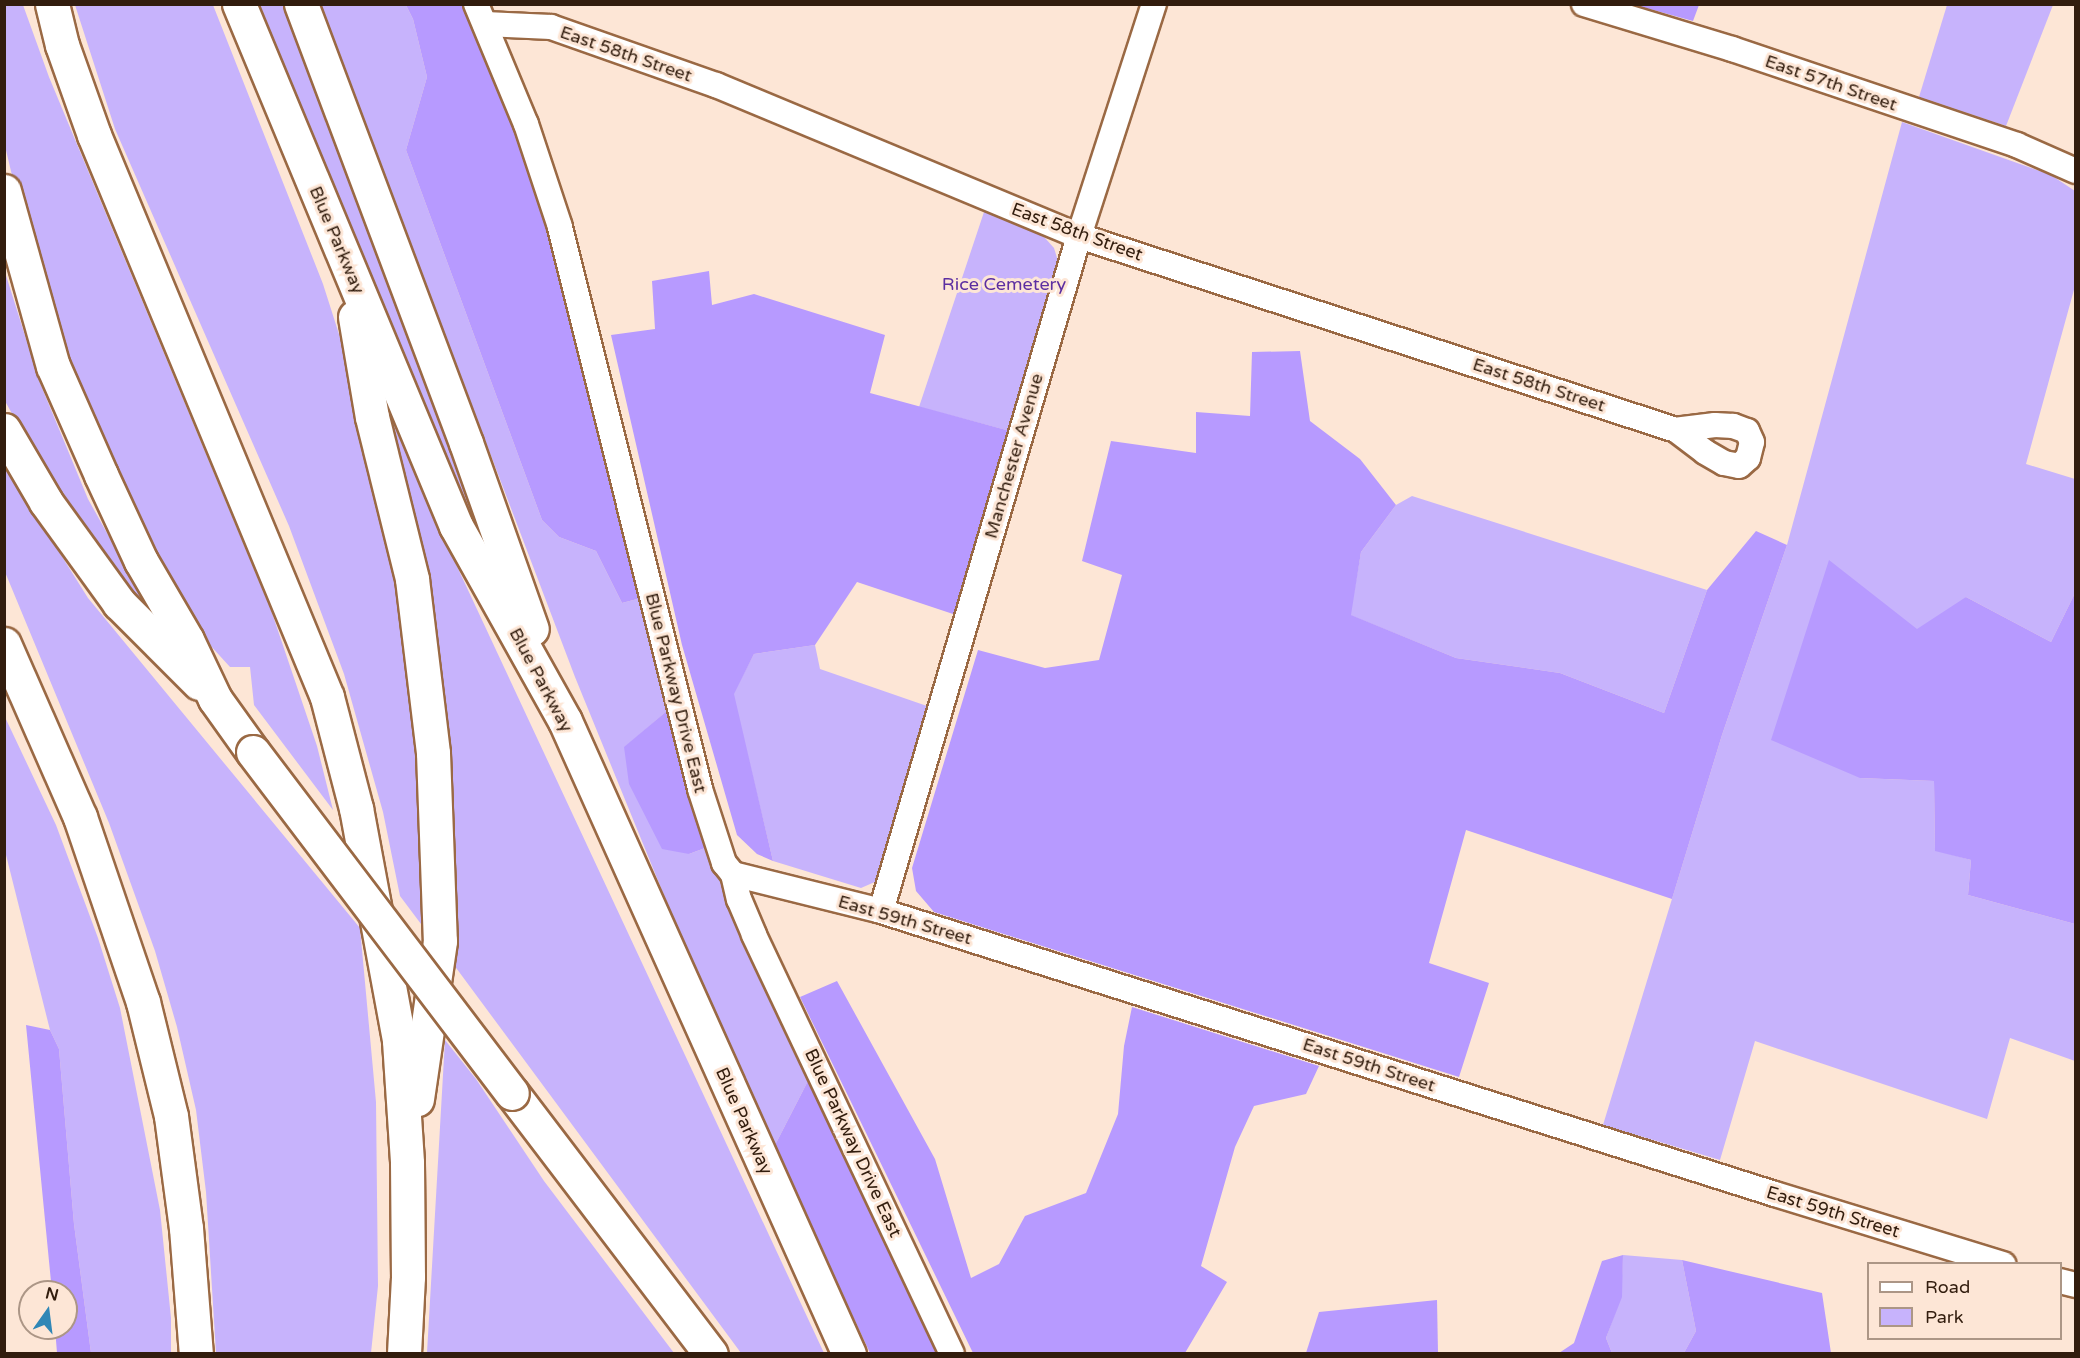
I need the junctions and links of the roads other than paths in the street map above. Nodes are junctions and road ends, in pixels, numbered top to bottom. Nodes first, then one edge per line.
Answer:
1 (52, 4) edge
2 (239, 4) edge
3 (301, 4) edge
4 (1154, 4) edge
5 (1584, 4) edge
6 (481, 14) edge
7 (2076, 171) edge
8 (4, 191) edge
9 (1079, 236) junction
10 (345, 259) junction
11 (4, 430) edge
12 (1676, 430) dead end
13 (4, 644) edge
14 (215, 699) junction
15 (565, 722) junction
16 (733, 874) junction
17 (881, 911) junction
18 (407, 1163) junction
19 (2000, 1262) edge
20 (196, 1353) edge
21 (404, 1353) edge
22 (711, 1353) edge
23 (849, 1353) edge
24 (952, 1353) edge

1 - 18 highway
2 - 10 highway, Blue Parkway
3 - 15 highway
4 - 9 street, Manchester Avenue
5 - 7 street, East 57th Street
6 - 9 street, East 58th Street
6 - 16 street, Blue Parkway Drive East
8 - 14 highway
9 - 12 street, East 58th Street
9 - 17 street, Manchester Avenue
10 - 15 highway, Blue Parkway
10 - 18 highway
11 - 14 highway
13 - 20 highway
14 - 22 highway, bridge
15 - 23 highway, Blue Parkway
16 - 17 street, East 59th Street
16 - 24 street, Blue Parkway Drive East
17 - 19 street, East 59th Street
18 - 21 highway

